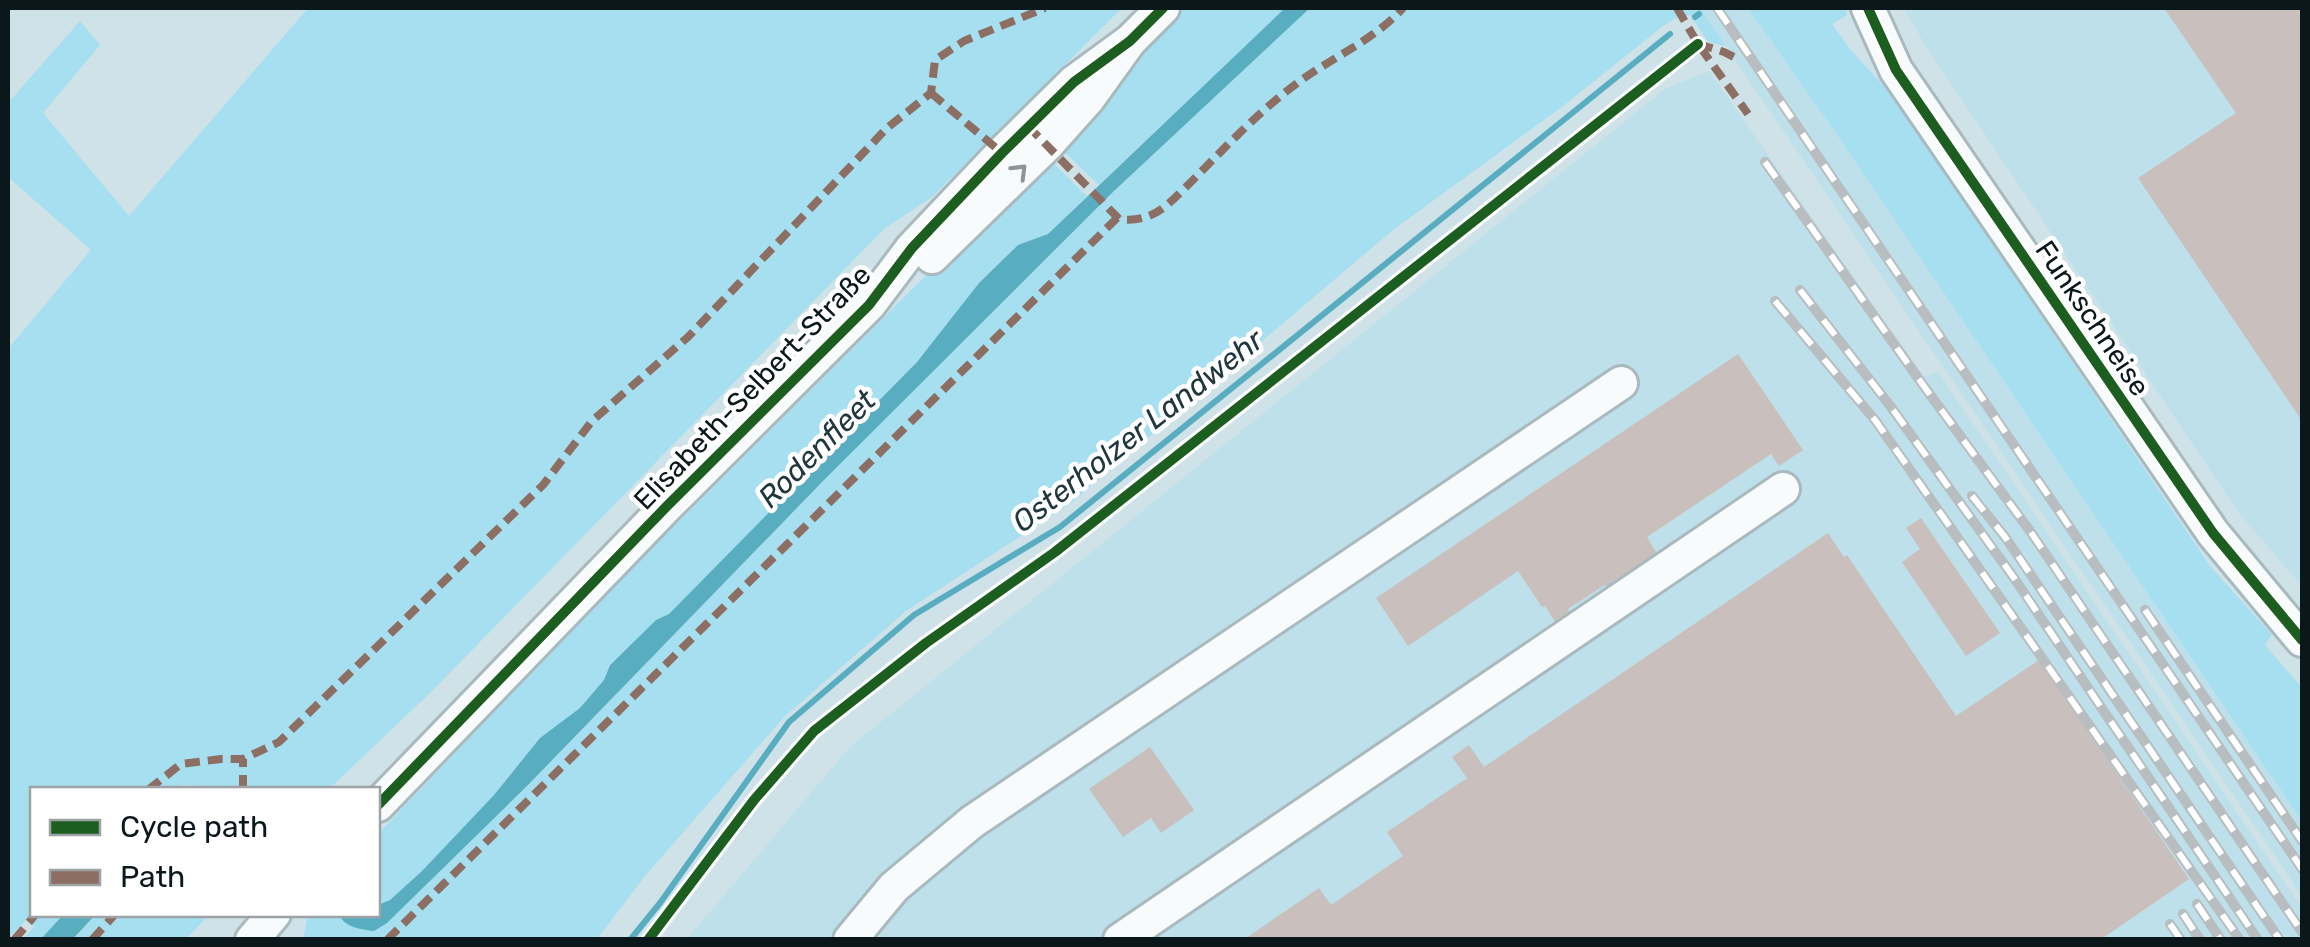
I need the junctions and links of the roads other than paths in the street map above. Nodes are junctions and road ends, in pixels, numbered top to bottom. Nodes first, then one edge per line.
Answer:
1 (1163, 8) edge
2 (1868, 8) edge
3 (1620, 383) dead end
4 (1782, 489) dead end
5 (2302, 640) edge
6 (380, 803) edge
7 (271, 917) edge
8 (252, 940) edge
9 (850, 940) edge
10 (1120, 940) edge

1 - 6 street, Elisabeth-Selbert-Straße
2 - 5 street, Funkschneise
3 - 9 street
4 - 10 street
7 - 8 street

